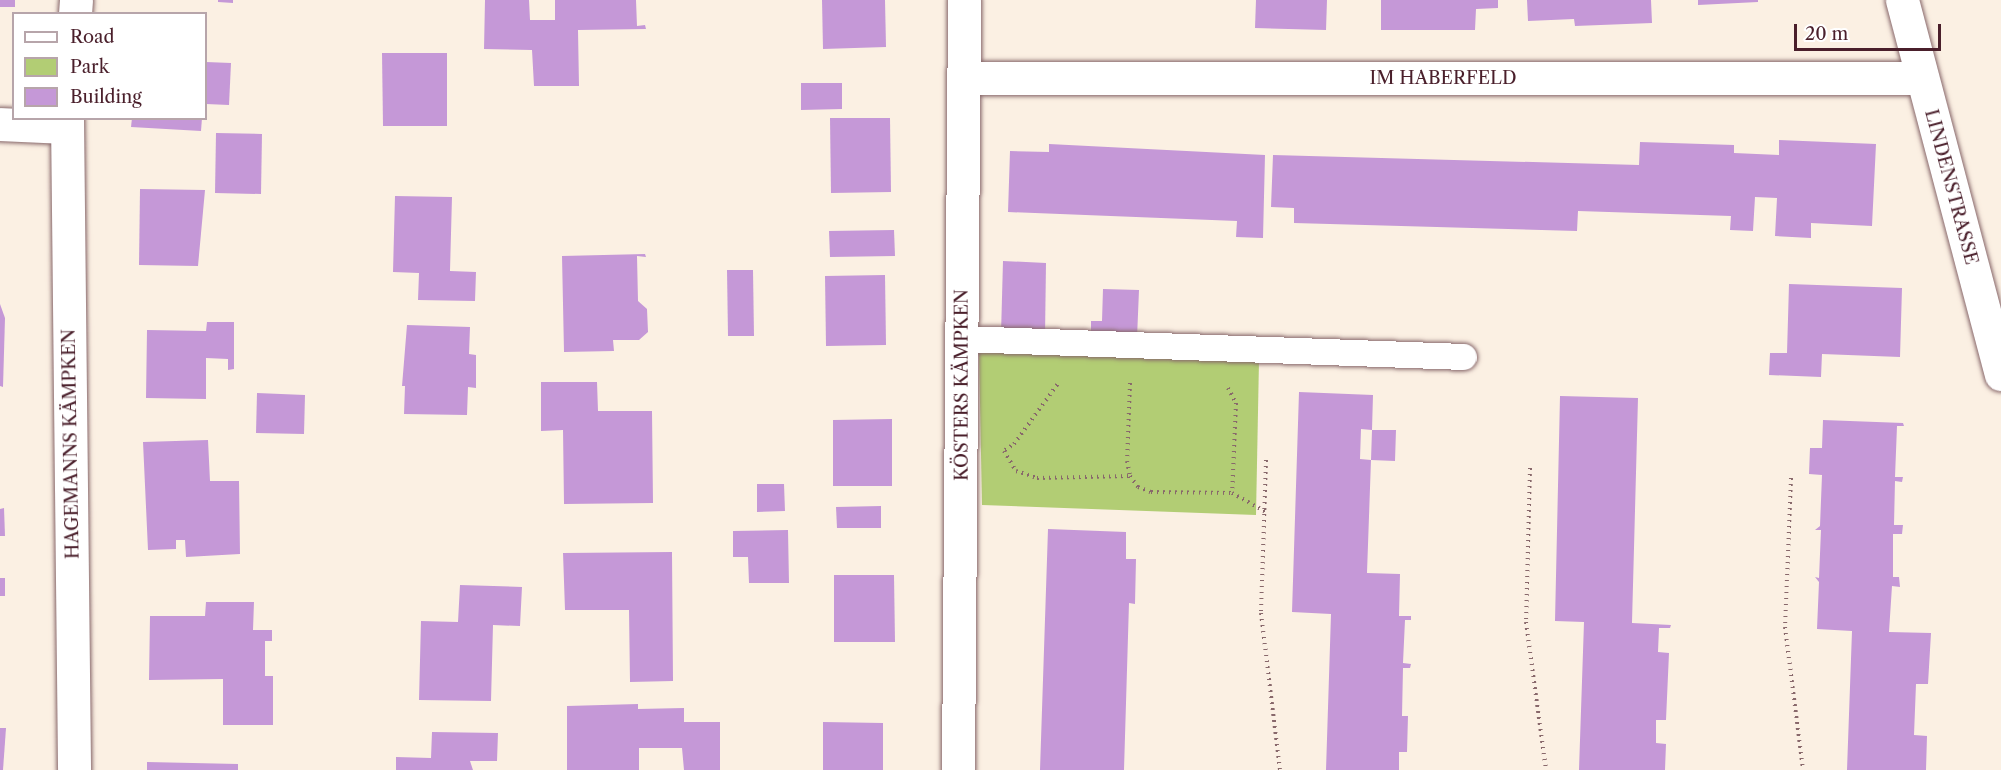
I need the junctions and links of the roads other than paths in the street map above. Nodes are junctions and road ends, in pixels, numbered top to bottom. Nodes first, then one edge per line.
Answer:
1 (964, 0) edge
2 (1902, 0) edge
3 (965, 78) junction
4 (1922, 78) junction
5 (67, 123) edge
6 (0, 124) edge
7 (962, 339) junction
8 (1464, 357) dead end
9 (2001, 374) edge
10 (74, 770) edge
11 (958, 770) edge

1 - 3 street, KÖSTERS KÄMPKEN
2 - 4 street, LINDENSTRASSE
3 - 4 street, IM HABERFELD
3 - 7 street, KÖSTERS KÄMPKEN
4 - 9 street, LINDENSTRASSE
5 - 6 street
5 - 10 street, HAGEMANNS KÄMPKEN
7 - 8 lane
7 - 11 street, KÖSTERS KÄMPKEN

